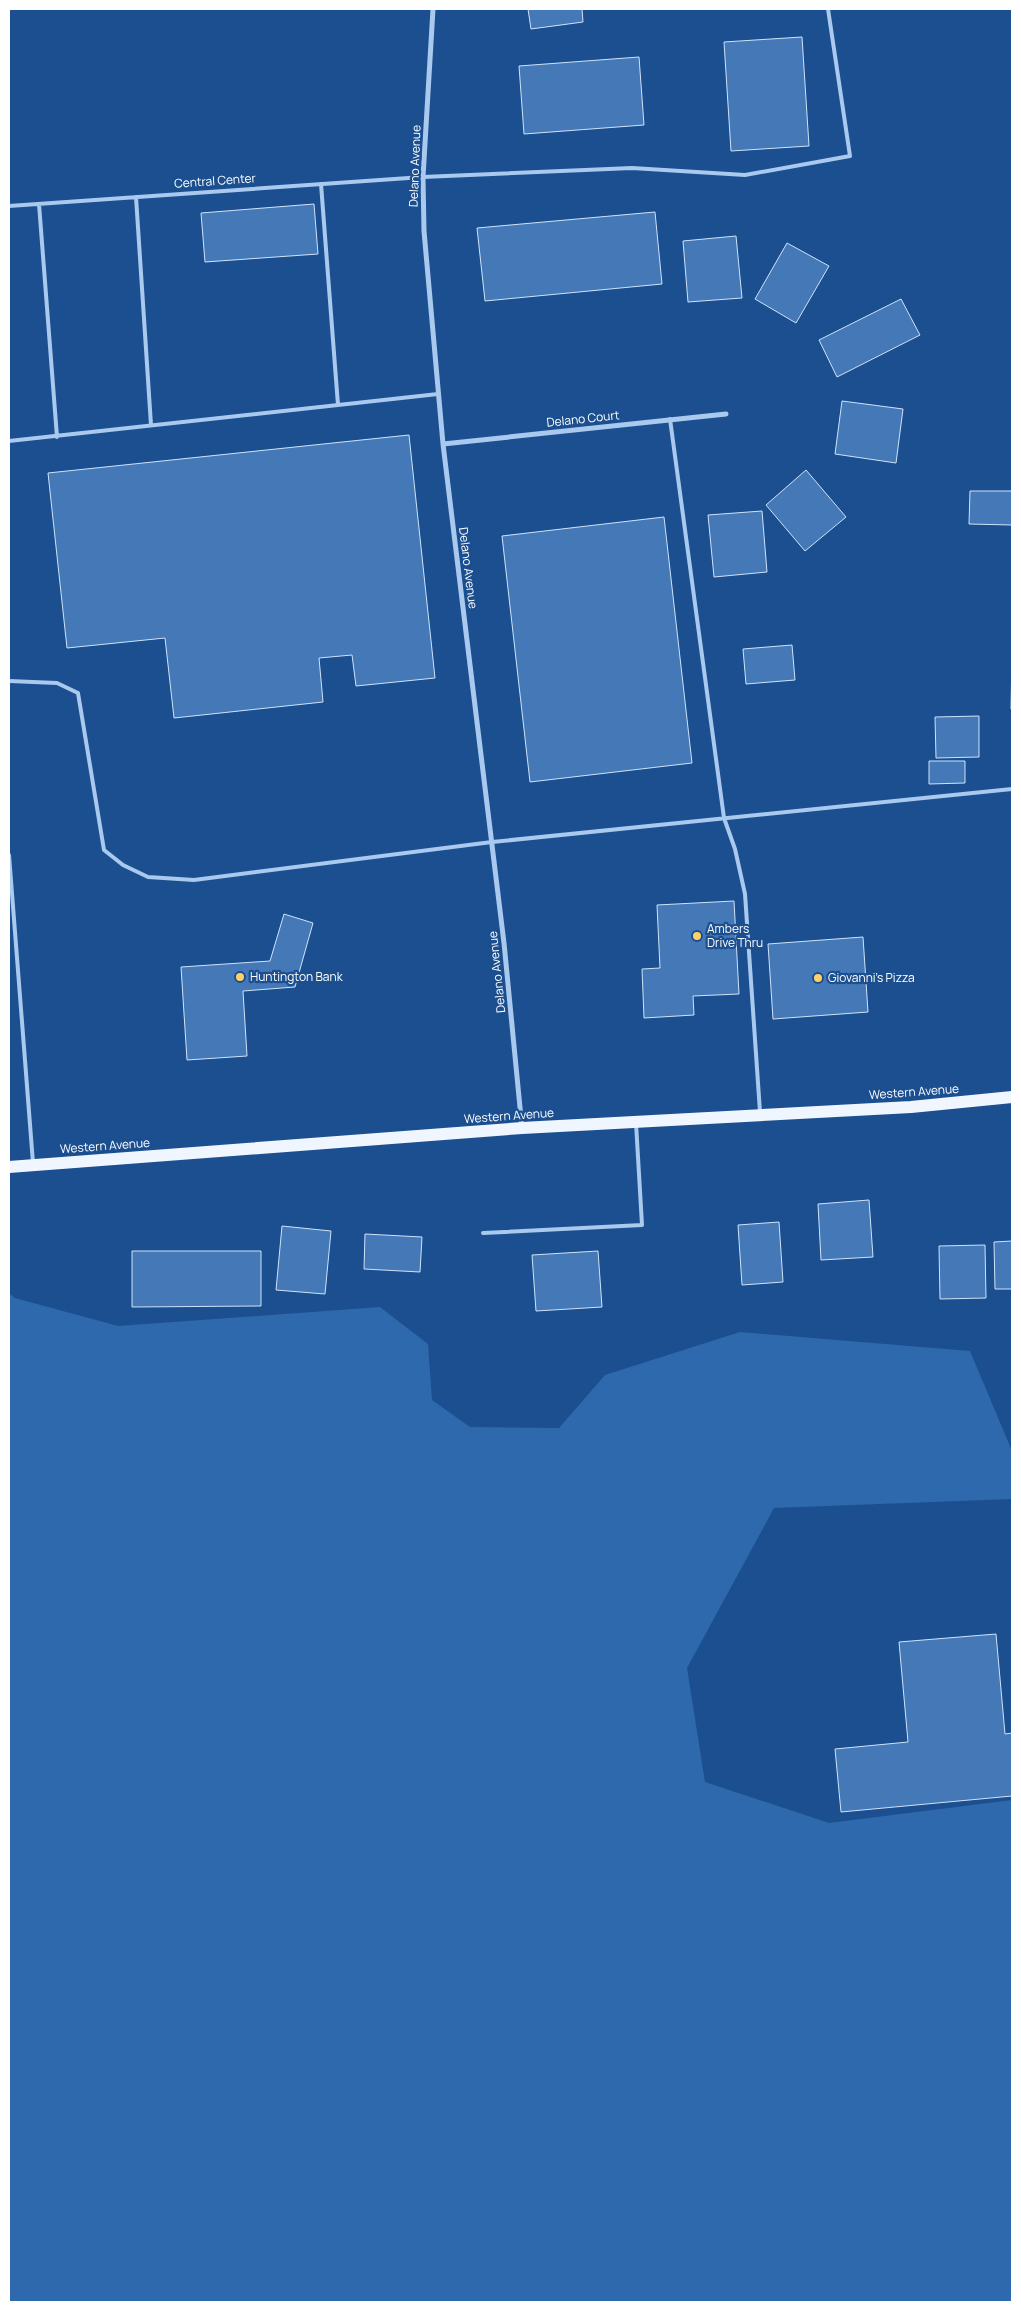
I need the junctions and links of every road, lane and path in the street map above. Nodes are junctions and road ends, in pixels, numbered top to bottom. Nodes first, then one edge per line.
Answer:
1 (433, 9) edge
2 (828, 9) edge
3 (423, 177) junction
4 (321, 184) junction
5 (136, 197) junction
6 (39, 204) junction
7 (9, 206) edge
8 (438, 394) junction
9 (338, 405) junction
10 (726, 414) dead end
11 (670, 419) junction
12 (151, 426) junction
13 (57, 437) junction
14 (9, 441) edge
15 (442, 444) junction
16 (9, 682) edge
17 (1012, 789) edge
18 (724, 818) junction
19 (492, 842) junction
20 (9, 855) edge
21 (1012, 1097) edge
22 (760, 1114) junction
23 (636, 1121) junction
24 (522, 1128) junction
25 (33, 1165) junction
26 (9, 1167) edge
27 (483, 1233) dead end

1 - 3 street, Delano Avenue
2 - 3 lane, Central Center
3 - 4 lane, Central Center
3 - 8 street, Delano Avenue
4 - 5 lane, Central Center
4 - 9 lane
5 - 6 lane, Central Center
5 - 12 lane
6 - 7 lane, Central Center
6 - 13 lane
8 - 9 lane
8 - 15 street, Delano Avenue
9 - 12 lane
10 - 11 street, Delano Court
11 - 15 street, Delano Court
11 - 18 lane
12 - 13 lane
13 - 14 lane
15 - 19 street, Delano Avenue
16 - 19 lane
17 - 18 lane
18 - 19 lane
18 - 22 lane
19 - 24 street, Delano Avenue
20 - 25 lane
21 - 22 main road, Western Avenue
22 - 23 main road, Western Avenue
23 - 24 main road, Western Avenue
23 - 27 lane
24 - 25 main road, Western Avenue
25 - 26 main road, Western Avenue

